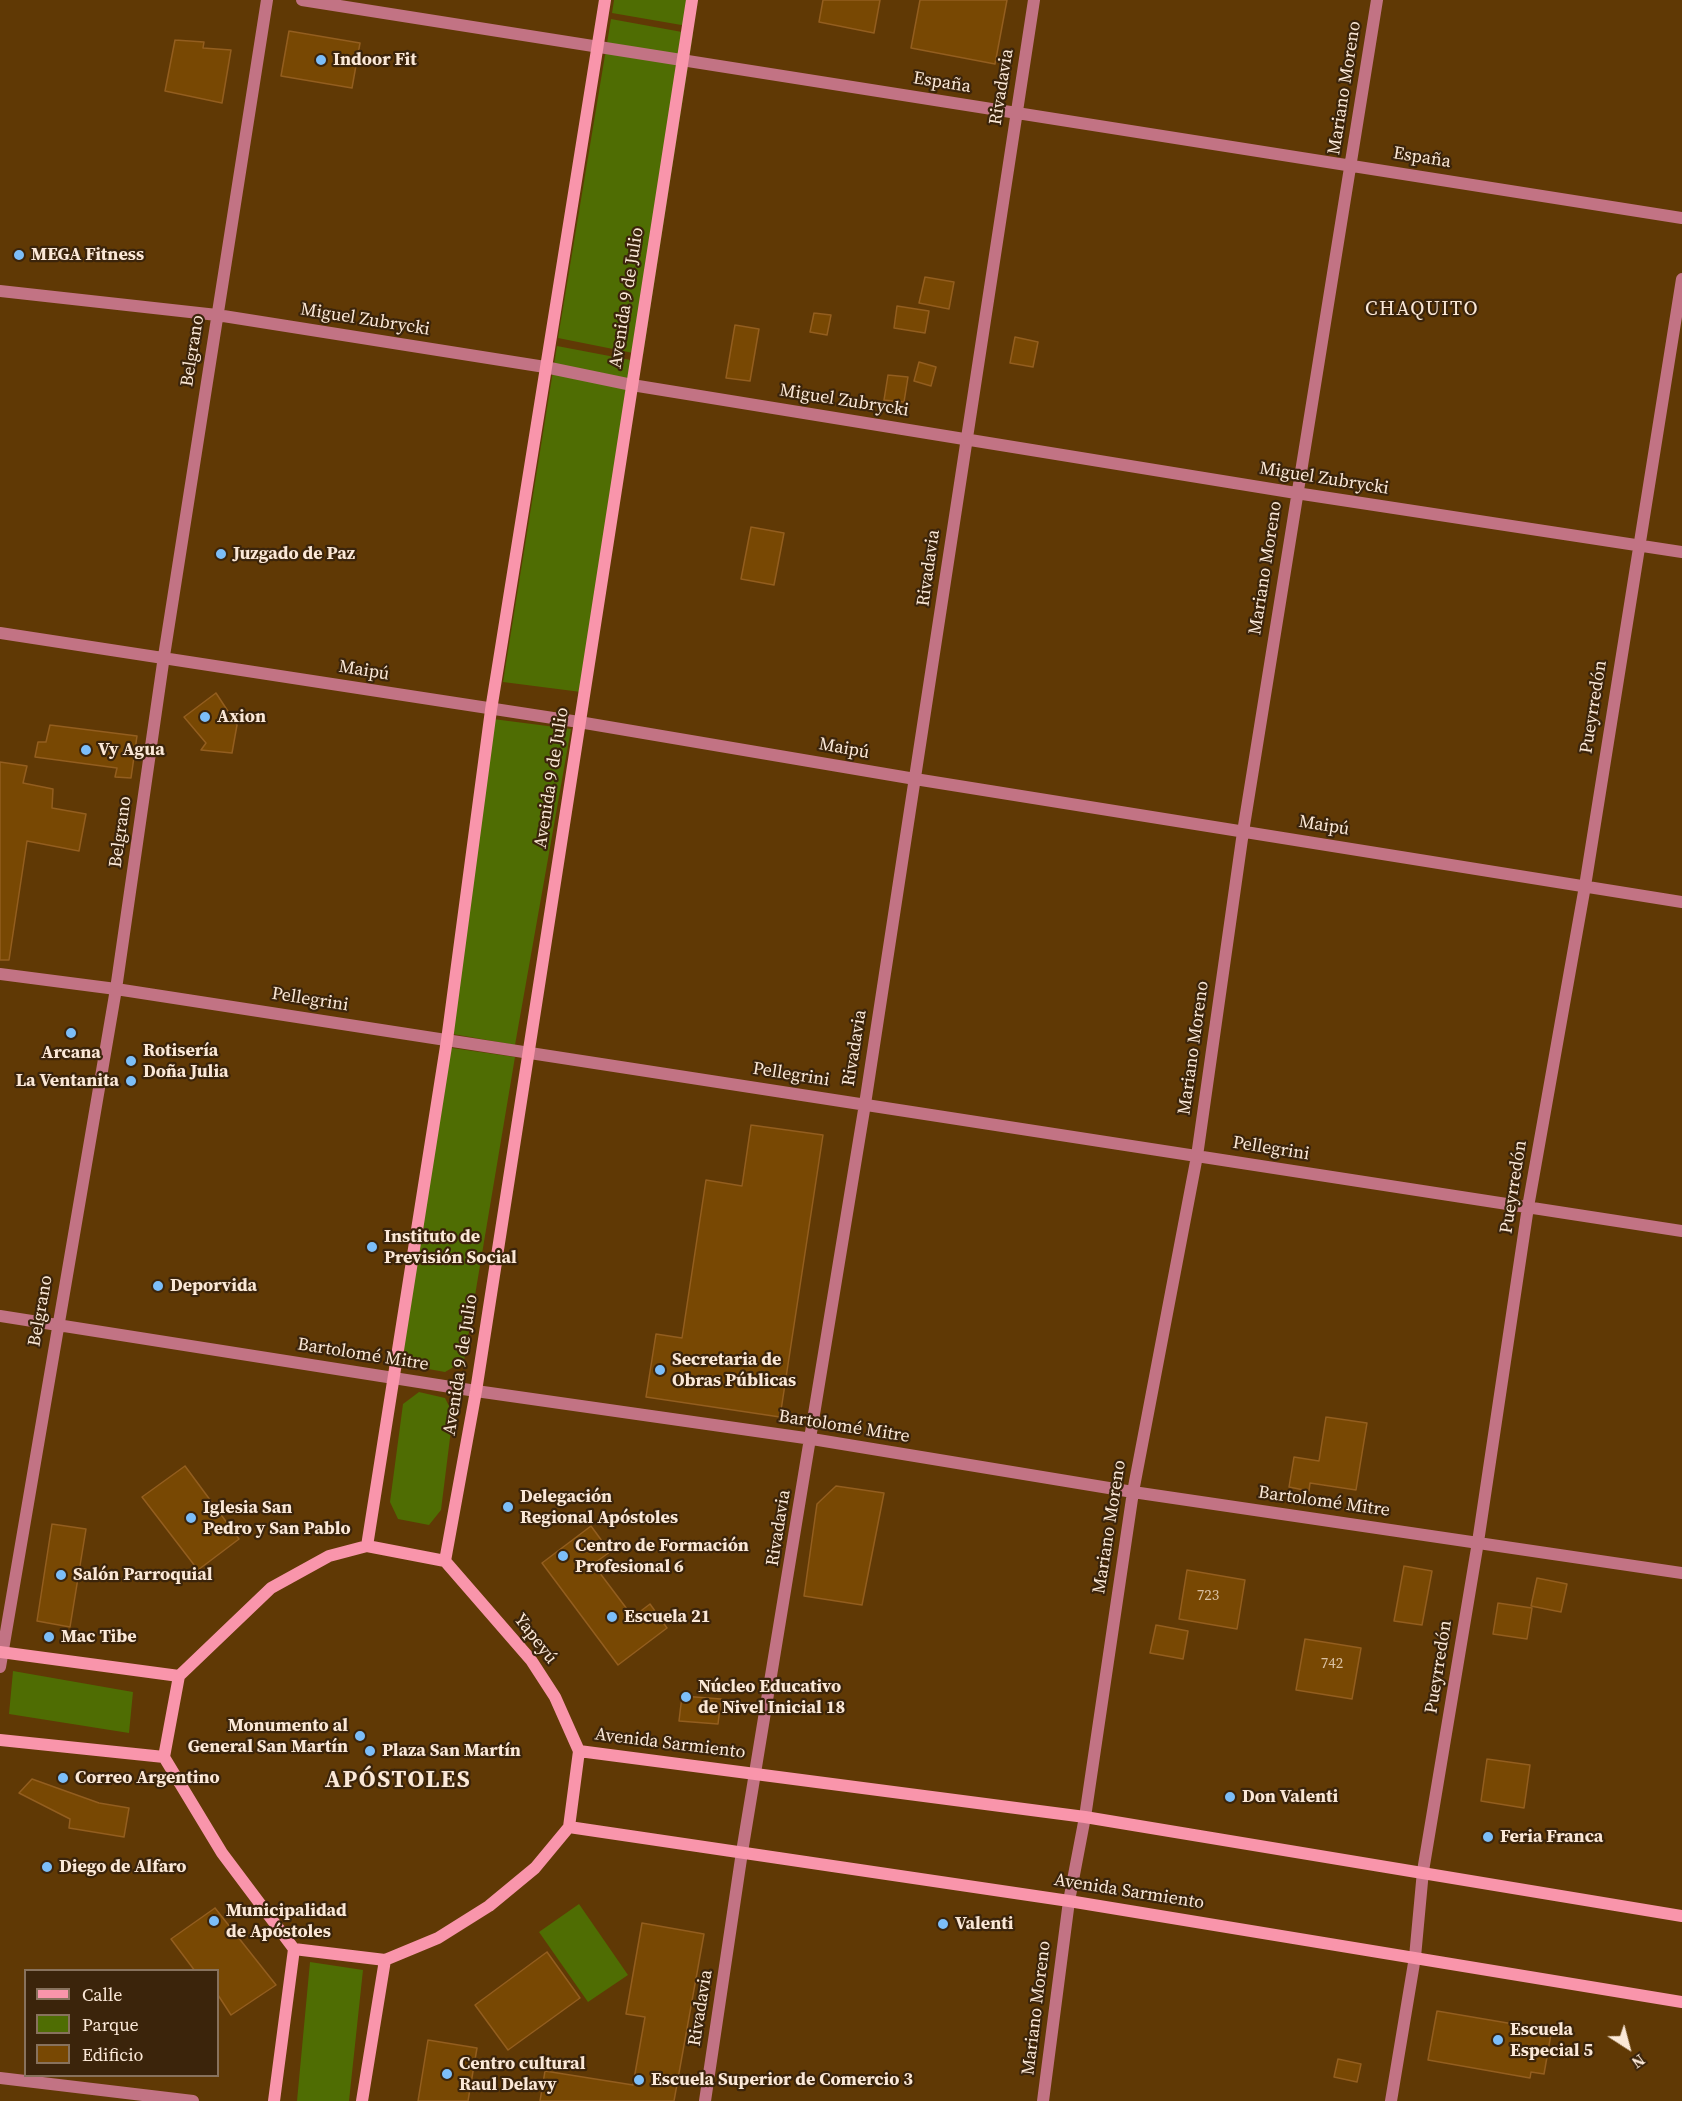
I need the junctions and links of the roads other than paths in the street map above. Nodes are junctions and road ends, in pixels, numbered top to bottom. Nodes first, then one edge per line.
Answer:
1 (267, 0) edge
2 (302, 0) edge
3 (605, 0) edge
4 (692, 0) edge
5 (1034, 0) edge
6 (1377, 0) edge
7 (597, 46) junction
8 (683, 60) junction
9 (1016, 113) junction
10 (1351, 165) junction
11 (1682, 218) edge
12 (1682, 279) edge
13 (0, 291) edge
14 (217, 315) junction
15 (545, 367) junction
16 (632, 385) junction
17 (966, 439) junction
18 (1296, 493) junction
19 (1638, 545) junction
20 (1682, 552) edge
21 (0, 633) edge
22 (164, 656) junction
23 (491, 710) junction
24 (579, 722) junction
25 (915, 779) junction
26 (1243, 832) junction
27 (1585, 886) junction
28 (1682, 903) edge
29 (0, 974) edge
30 (116, 989) junction
31 (447, 1040) junction
32 (528, 1052) junction
33 (865, 1104) junction
34 (1197, 1156) junction
35 (1528, 1207) junction
36 (1682, 1231) edge
37 (0, 1316) edge
38 (57, 1325) junction
39 (392, 1378) junction
40 (476, 1391) junction
41 (812, 1439) junction
42 (1132, 1491) junction
43 (1478, 1542) junction
44 (367, 1546) junction
45 (445, 1561) junction
46 (1682, 1573) edge
47 (1, 1652) edge
48 (0, 1667) edge
49 (179, 1676) junction
50 (0, 1740) edge
51 (579, 1751) junction
52 (164, 1757) junction
53 (757, 1773) junction
54 (1084, 1817) junction
55 (569, 1827) junction
56 (742, 1852) junction
57 (1423, 1871) junction
58 (1069, 1901) junction
59 (1682, 1916) edge
60 (294, 1949) junction
61 (1415, 1957) junction
62 (385, 1960) junction
63 (1682, 2002) edge
64 (0, 2078) edge
65 (193, 2101) edge
66 (274, 2101) edge
67 (362, 2101) edge
68 (705, 2101) edge
69 (1043, 2101) edge
70 (1391, 2101) edge

1 - 14 street, Belgrano
2 - 7 street, España
3 - 7 main road
4 - 8 main road, Avenida 9 de Julio
5 - 9 street, Rivadavia
6 - 10 street, Mariano Moreno
7 - 8 street, España
7 - 15 main road
8 - 9 street, España
8 - 16 main road, Avenida 9 de Julio
9 - 10 street, España
9 - 17 street, Rivadavia
10 - 11 street, España
10 - 18 street, Mariano Moreno
12 - 19 street, Pueyrredón
13 - 14 street, Miguel Zubrycki
14 - 15 street, Miguel Zubrycki
14 - 22 street, Belgrano
15 - 16 street, Miguel Zubrycki
15 - 23 main road
16 - 17 street, Miguel Zubrycki
16 - 24 main road, Avenida 9 de Julio
17 - 18 street, Miguel Zubrycki
17 - 25 street, Rivadavia
18 - 19 street, Miguel Zubrycki
18 - 26 street, Mariano Moreno
19 - 20 street, Miguel Zubrycki
19 - 27 street, Pueyrredón
21 - 22 street, Maipú
22 - 23 street, Maipú
22 - 30 street, Belgrano
23 - 24 street, Maipú
23 - 31 main road
24 - 25 street, Maipú
24 - 32 main road, Avenida 9 de Julio
25 - 26 street, Maipú
25 - 33 street, Rivadavia
26 - 27 street, Maipú
26 - 34 street, Mariano Moreno
27 - 28 street, Maipú
27 - 35 street, Pueyrredón
29 - 30 street, Pellegrini
30 - 31 street, Pellegrini
30 - 38 street, Belgrano
31 - 32 street, Pellegrini
31 - 39 main road
32 - 33 street, Pellegrini
32 - 40 main road, Avenida 9 de Julio
33 - 34 street, Pellegrini
33 - 41 street, Rivadavia
34 - 35 street, Pellegrini
34 - 42 street, Mariano Moreno
35 - 36 street, Pellegrini
35 - 43 street, Pueyrredón
37 - 38 street, Bartolomé Mitre
38 - 39 street, Bartolomé Mitre
38 - 47 street, Belgrano
39 - 40 street, Bartolomé Mitre
39 - 44 main road
40 - 41 street, Bartolomé Mitre
40 - 45 main road, Avenida 9 de Julio
41 - 42 street, Bartolomé Mitre
41 - 53 street, Rivadavia
42 - 43 street, Bartolomé Mitre
42 - 54 street, Mariano Moreno
43 - 46 street, Bartolomé Mitre
43 - 57 street, Pueyrredón
44 - 45 main road
44 - 49 main road
45 - 51 main road, Yapeyú
47 - 48 street, Belgrano
47 - 49 main road
49 - 52 main road
50 - 52 main road
51 - 53 main road, Avenida Sarmiento
51 - 55 main road
52 - 60 main road
53 - 54 main road, Avenida Sarmiento
53 - 56 street, Rivadavia
54 - 57 main road, Avenida Sarmiento
54 - 58 street, Mariano Moreno
55 - 56 main road, Avenida Sarmiento
55 - 62 main road
56 - 58 main road, Avenida Sarmiento
56 - 68 street, Rivadavia
57 - 59 main road, Avenida Sarmiento
57 - 61 street, Pueyrredón
58 - 61 main road, Avenida Sarmiento
58 - 69 street, Mariano Moreno
60 - 62 main road
60 - 66 main road
61 - 63 main road, Avenida Sarmiento
61 - 70 street, Pueyrredón
62 - 67 main road
64 - 65 street

